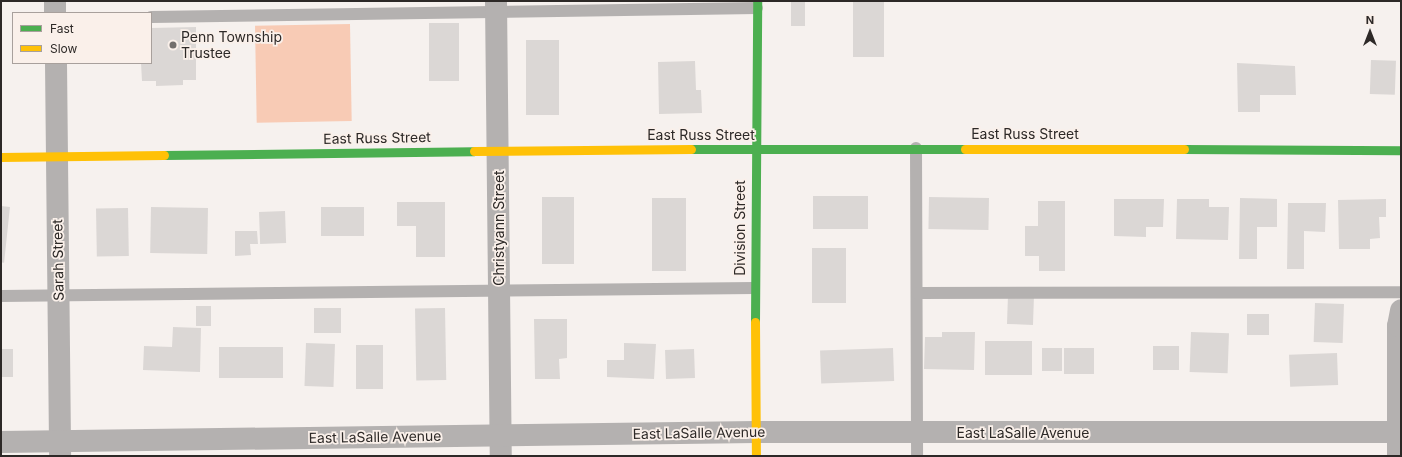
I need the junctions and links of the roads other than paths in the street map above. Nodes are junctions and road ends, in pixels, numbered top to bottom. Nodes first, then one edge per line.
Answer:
1 (55, 1) edge
2 (757, 5) edge
3 (496, 6) edge
4 (55, 12) edge
5 (152, 17) edge
6 (56, 64) edge
7 (754, 148) junction
8 (916, 148) junction
9 (499, 150) junction
10 (1401, 150) edge
11 (1, 157) edge
12 (57, 157) junction
13 (754, 288) junction
14 (499, 290) junction
15 (1401, 292) edge
16 (917, 293) junction
17 (58, 295) junction
18 (1, 296) edge
19 (1401, 310) edge
20 (756, 432) junction
21 (1398, 432) junction
22 (917, 433) junction
23 (1, 442) edge
24 (501, 446) edge
25 (59, 449) edge
26 (756, 456) edge
27 (917, 456) edge
28 (1398, 456) edge

1 - 4 street
2 - 3 lane
2 - 7 street, Division Street
3 - 5 lane
3 - 9 street, Christyann Street
6 - 12 street, Sarah Street
7 - 8 street, East Russ Street
7 - 9 street, East Russ Street
7 - 13 street, Division Street
8 - 10 street, East Russ Street
8 - 16 lane
9 - 12 street, East Russ Street
9 - 14 street, Christyann Street
11 - 12 street, East Russ Street
12 - 17 street, Sarah Street
13 - 14 lane
13 - 20 street, Division Street
14 - 17 lane
14 - 24 street, Christyann Street
15 - 16 lane
16 - 22 lane
17 - 18 lane
17 - 25 street, Sarah Street
19 - 21 street
20 - 22 street, East LaSalle Avenue
20 - 24 street, East LaSalle Avenue
20 - 26 street, Division Street
21 - 22 street, East LaSalle Avenue
21 - 28 street
22 - 27 lane
23 - 25 street, East LaSalle Avenue
24 - 25 street, East LaSalle Avenue

